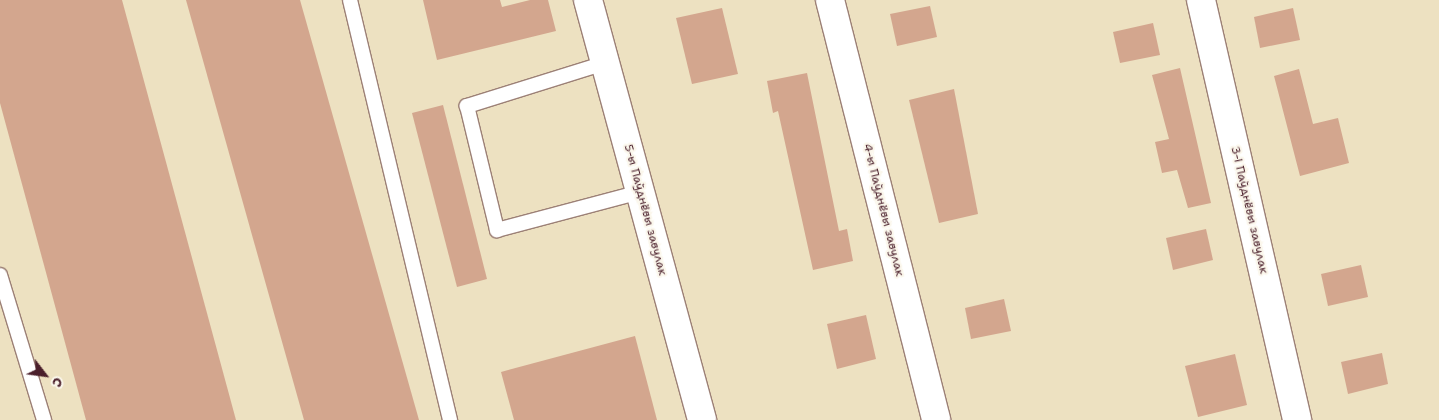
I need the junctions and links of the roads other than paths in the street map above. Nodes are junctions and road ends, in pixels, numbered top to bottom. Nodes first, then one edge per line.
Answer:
1 (350, 0) edge
2 (588, 0) edge
3 (830, 0) edge
4 (1201, 0) edge
5 (605, 63) junction
6 (640, 192) junction
7 (0, 275) edge
8 (44, 420) edge
9 (450, 420) edge
10 (702, 420) edge
11 (936, 420) edge
12 (1297, 420) edge

1 - 9 lane
2 - 5 street, 5-ы Паўднёвы завулак
3 - 11 street, 4-ы Паўднёвы завулак
4 - 12 street, 3-і Паўднёвы завулак
5 - 6 street, 5-ы Паўднёвы завулак
5 - 6 lane
6 - 10 street, 5-ы Паўднёвы завулак
7 - 8 lane

